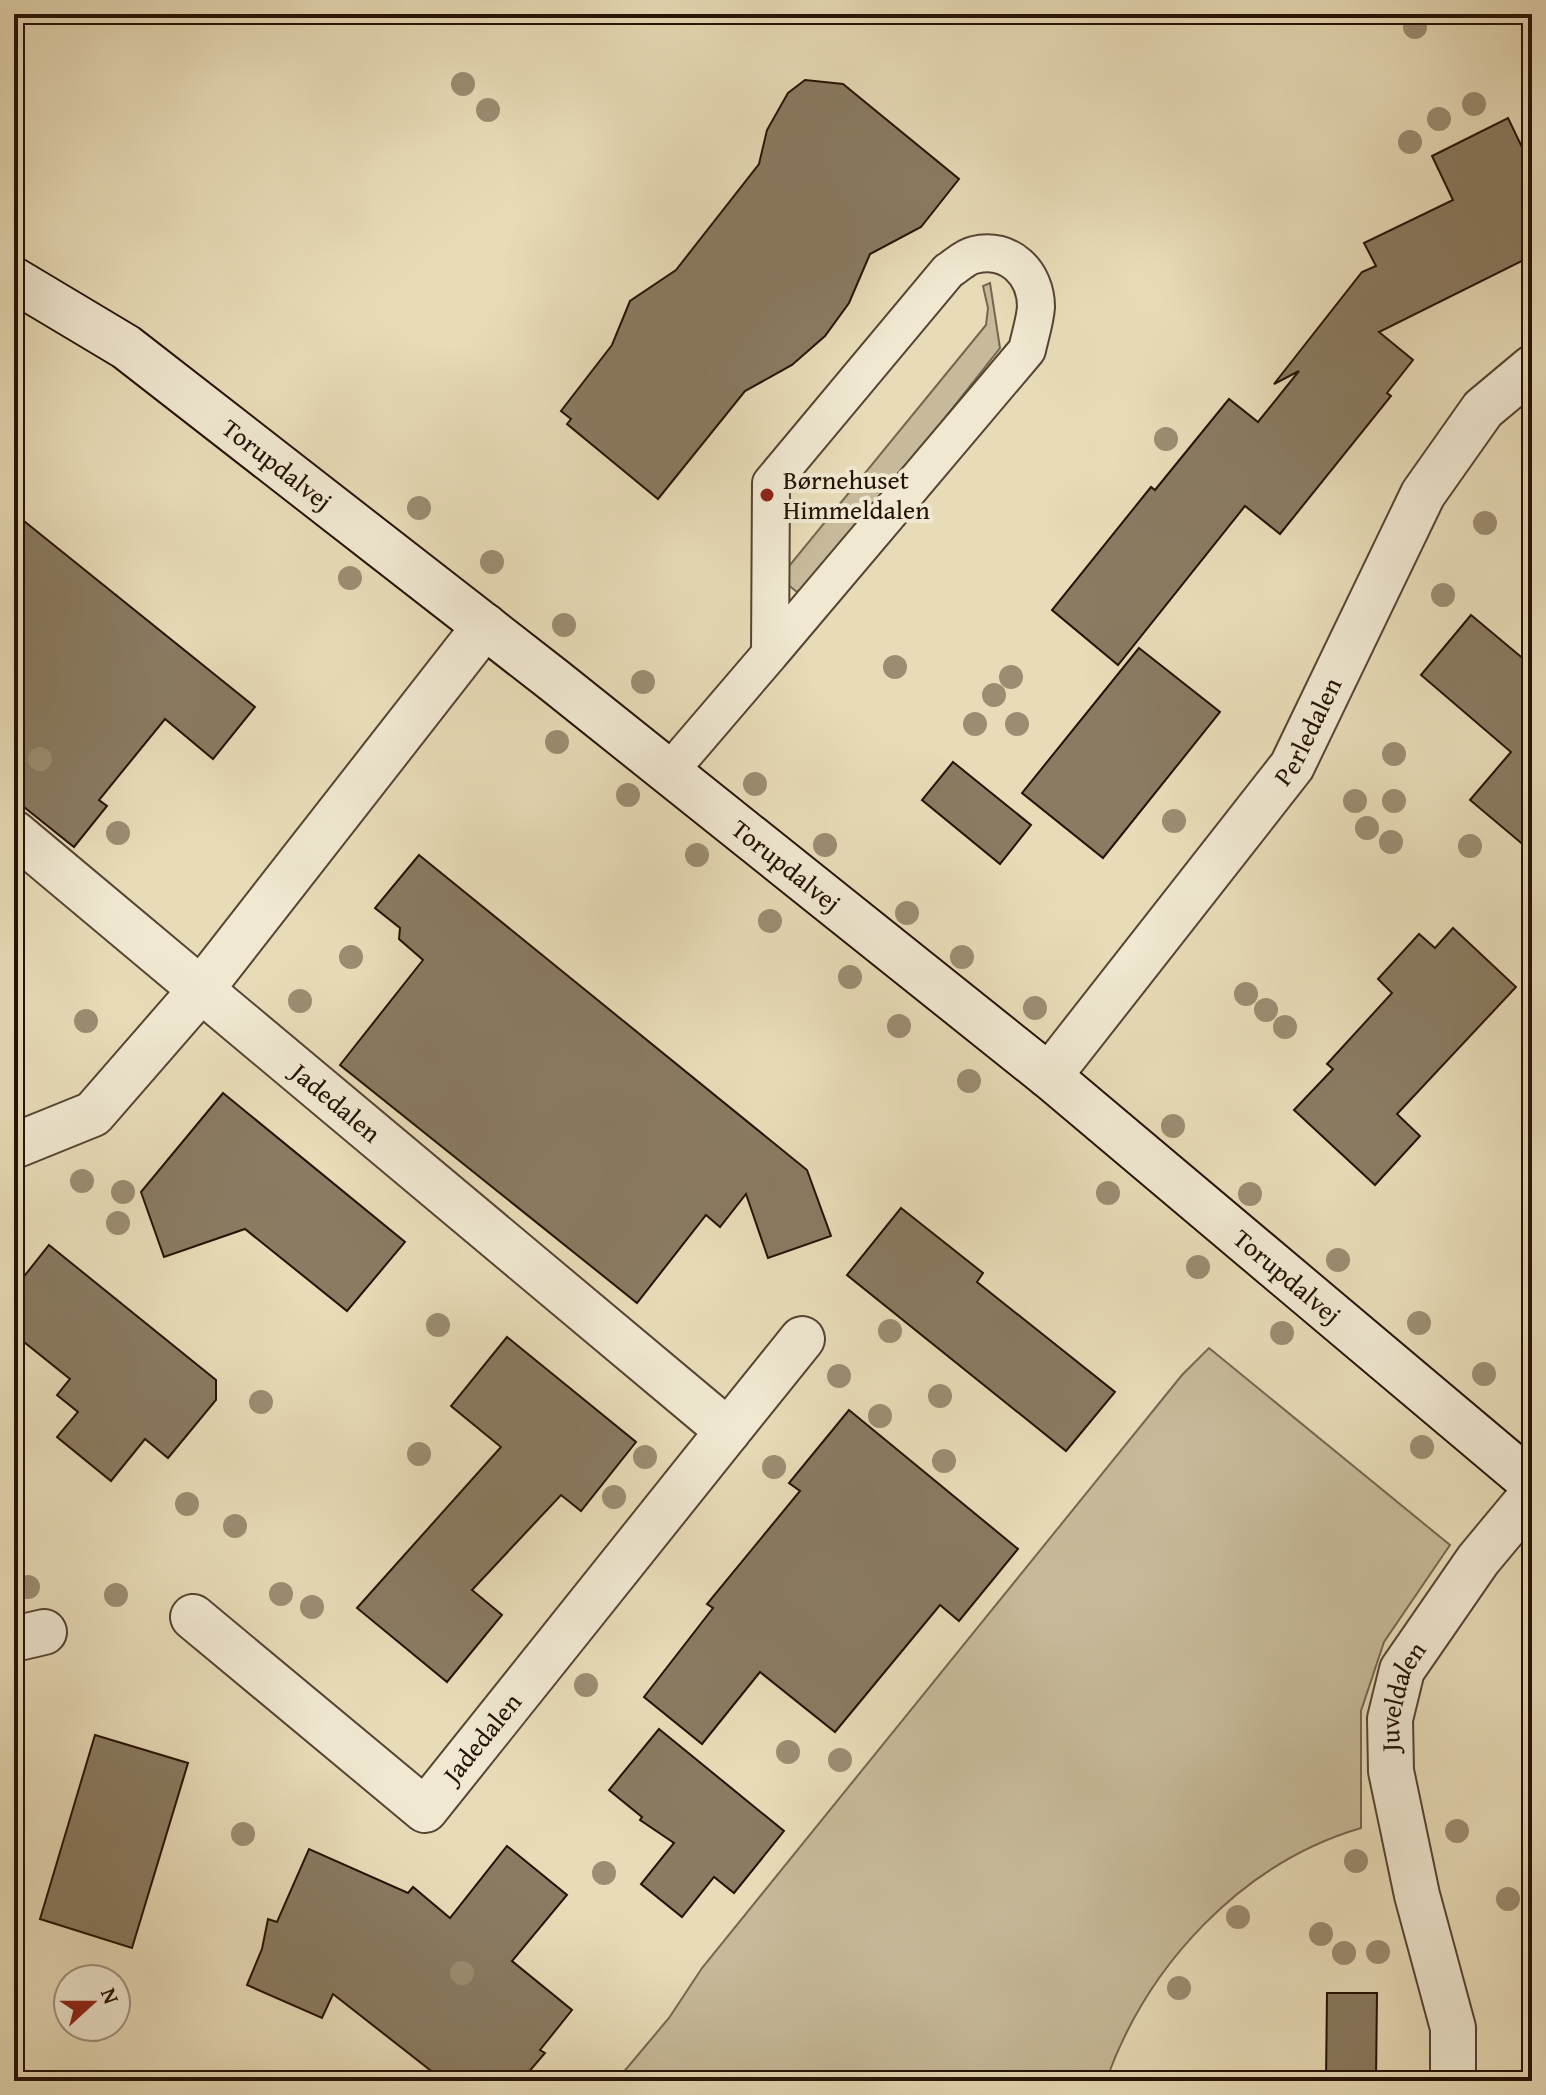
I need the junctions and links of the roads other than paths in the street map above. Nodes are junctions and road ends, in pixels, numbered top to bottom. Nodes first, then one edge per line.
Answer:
1 (14, 280) edge
2 (1532, 368) edge
3 (485, 626) junction
4 (770, 654) junction
5 (669, 772) junction
6 (14, 833) edge
7 (200, 991) junction
8 (1049, 1076) junction
9 (14, 1146) edge
10 (802, 1339) dead end
11 (728, 1431) junction
12 (1532, 1483) edge
13 (1532, 1495) edge
14 (193, 1617) dead end
15 (1453, 2028) junction
16 (1453, 2081) edge
17 (1488, 2081) edge

1 - 3 street, Torupdalvej
2 - 8 street, Perledalen
3 - 5 street, Torupdalvej
3 - 7 street
4 - 4 lane
4 - 5 lane
5 - 8 street, Torupdalvej
6 - 7 street, Jadedalen
7 - 9 street
7 - 11 street, Jadedalen
8 - 12 street, Torupdalvej
10 - 11 street, Jadedalen
11 - 14 street, Jadedalen
13 - 15 street, Juveldalen
15 - 16 street, Juveldalen
15 - 17 street, Juveldalen

